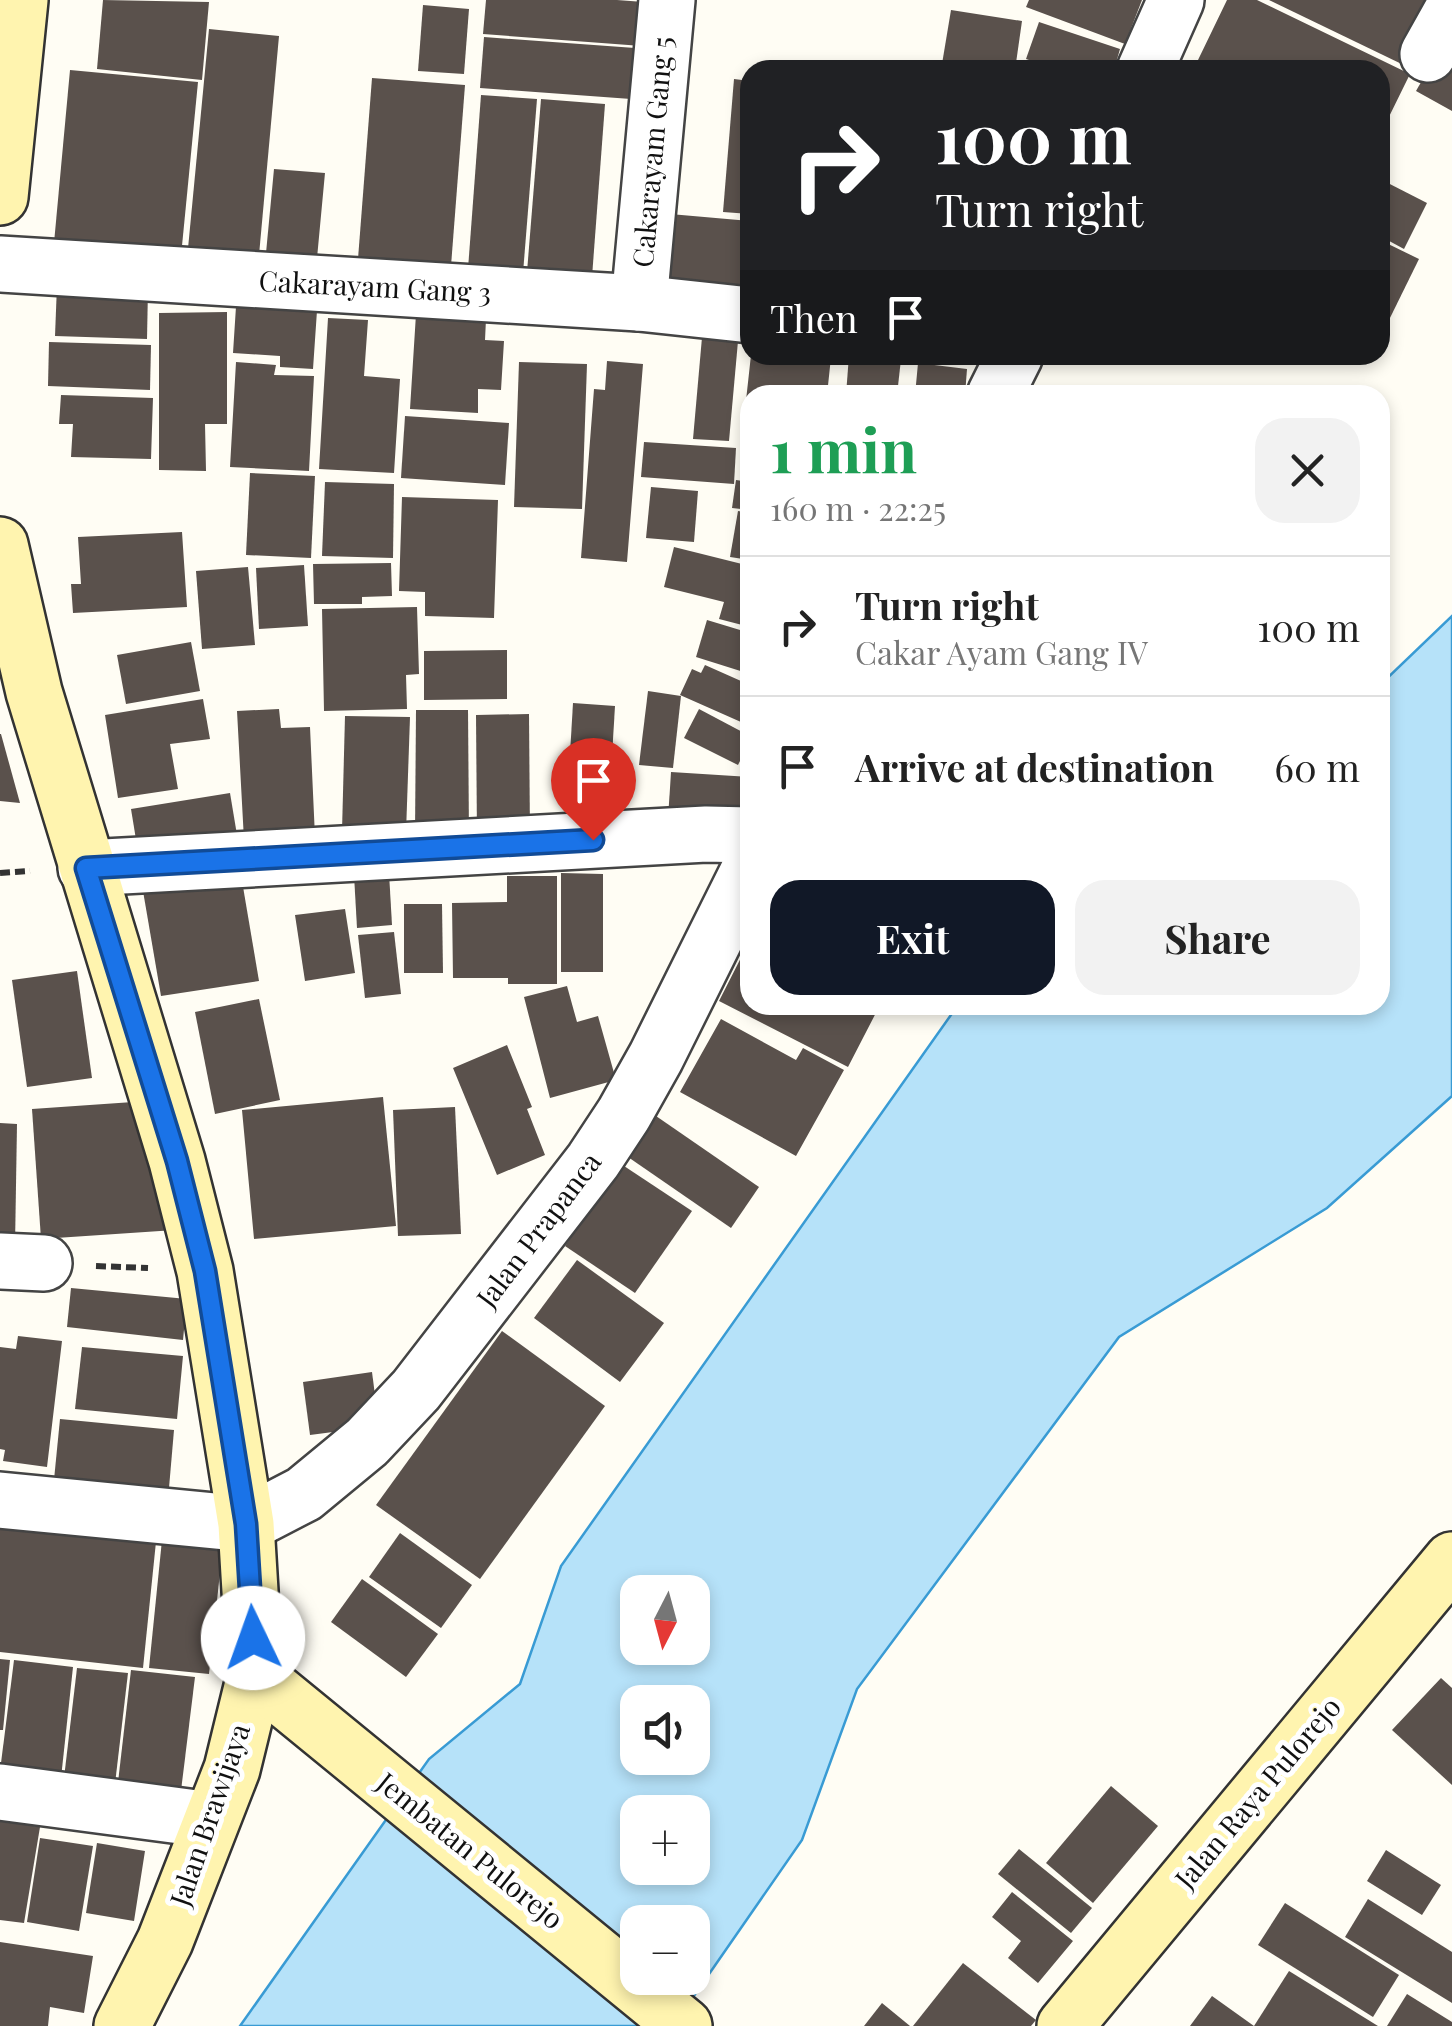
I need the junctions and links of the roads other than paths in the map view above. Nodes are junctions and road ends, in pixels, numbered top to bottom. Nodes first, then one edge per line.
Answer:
1 (20, 0) edge
2 (668, 0) edge
3 (1176, 0) edge
4 (1149, 60) edge
5 (0, 197) edge
6 (0, 264) edge
7 (638, 303) junction
8 (740, 314) edge
9 (0, 545) edge
10 (740, 835) edge
11 (86, 868) junction
12 (740, 888) edge
13 (0, 1500) edge
14 (246, 1524) junction
15 (1452, 1560) edge
16 (256, 1676) junction
17 (0, 1792) edge
18 (211, 1820) junction
19 (122, 2026) edge
20 (684, 2026) edge
21 (1066, 2026) edge

1 - 5 main road
2 - 7 street, Cakarayam Gang 5
3 - 4 street
6 - 7 street, Cakarayam Gang 3
7 - 8 street, Cakarayam Gang 3
9 - 11 main road, Jalan Brawijaya
10 - 11 street
11 - 14 main road, Jalan Brawijaya
12 - 14 street, Jalan Prapanca
13 - 14 street
14 - 16 main road, Jalan Brawijaya
15 - 21 main road, Jalan Raya Pulorejo
16 - 18 main road, Jalan Brawijaya
16 - 20 main road, Jembatan Pulorejo
17 - 18 street
18 - 19 main road, Jalan Brawijaya

